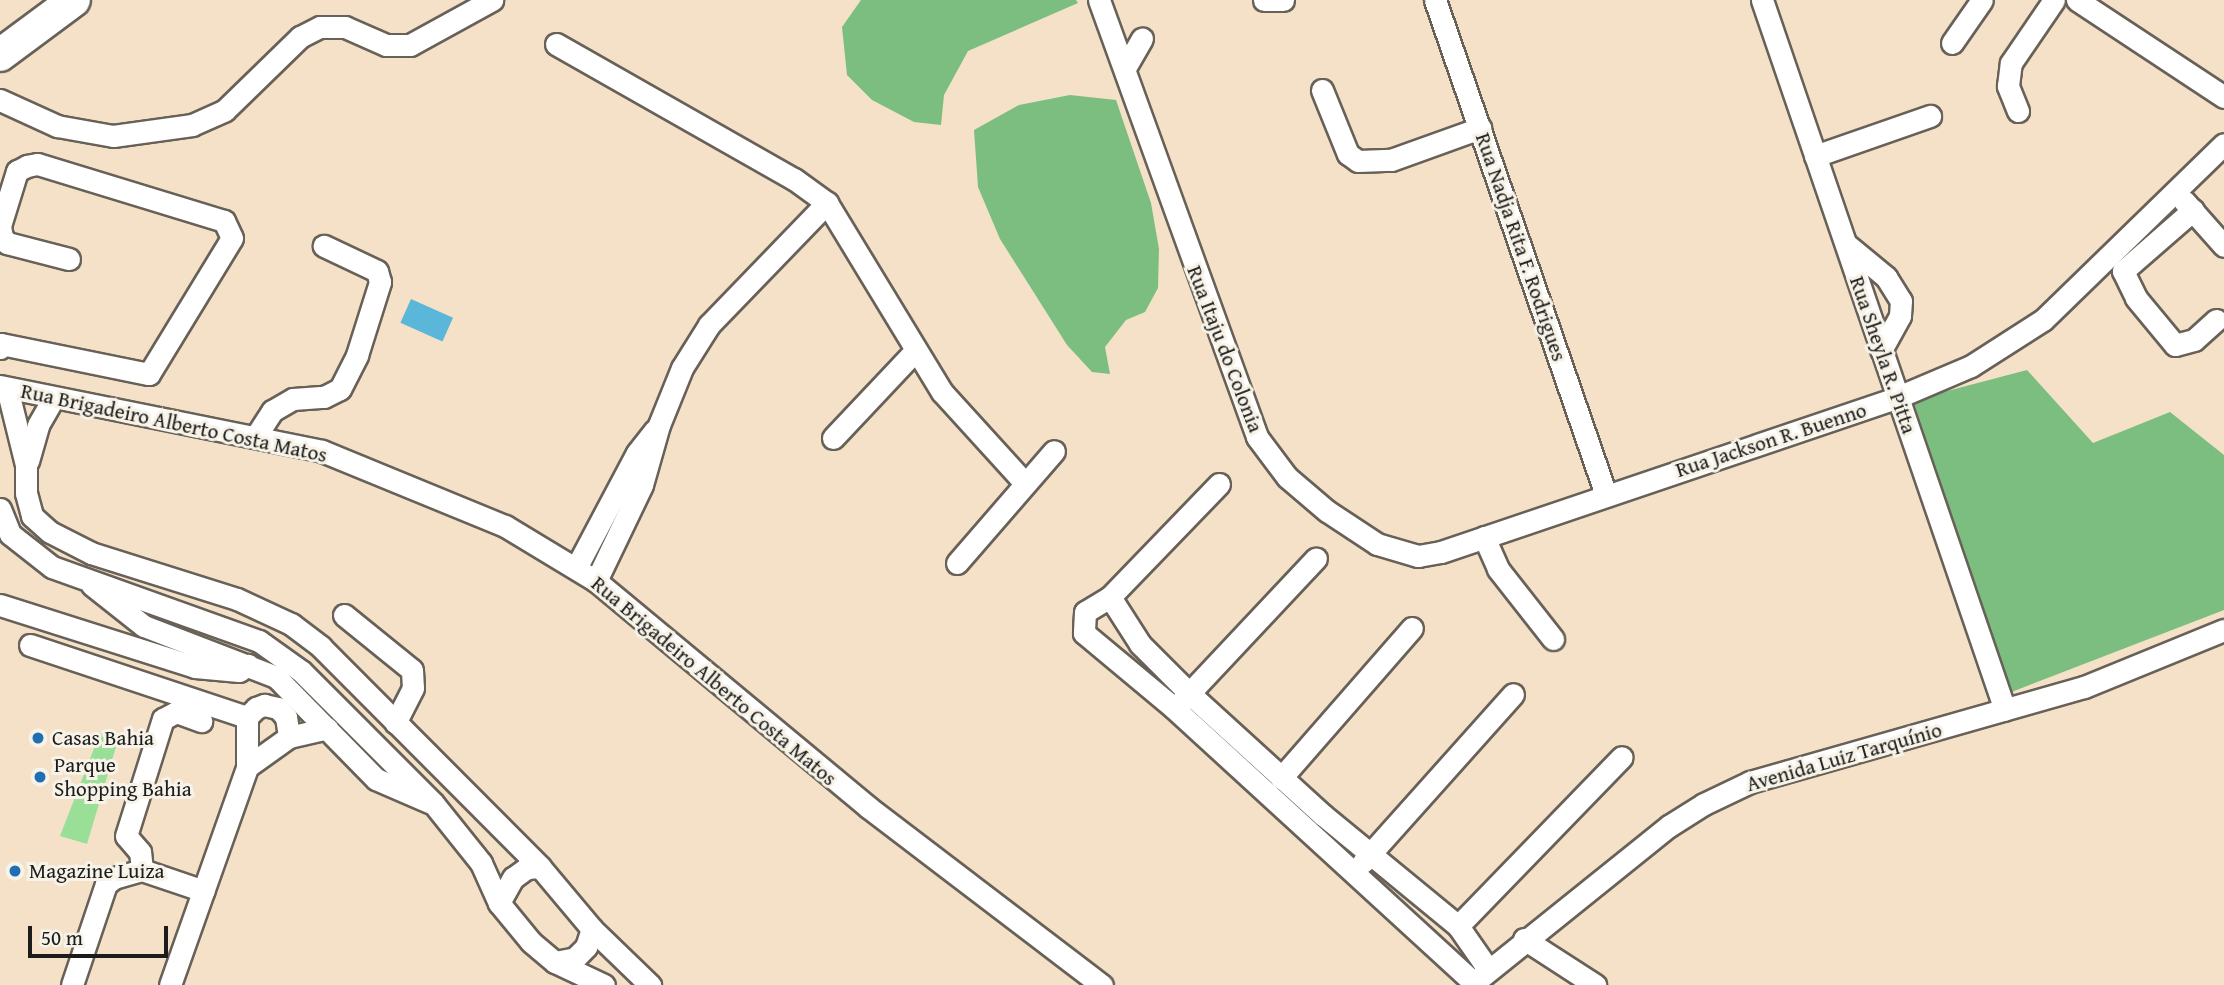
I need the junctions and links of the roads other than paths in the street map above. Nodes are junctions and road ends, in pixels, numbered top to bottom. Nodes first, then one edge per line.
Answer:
1 (492, 0) edge
2 (1098, 0) edge
3 (1264, 0) edge
4 (1283, 0) edge
5 (1435, 0) edge
6 (1762, 0) edge
7 (1982, 0) edge
8 (2054, 0) edge
9 (2077, 0) edge
10 (72, 1) edge
11 (1142, 38) dead end
12 (1952, 43) dead end
13 (556, 44) dead end
14 (0, 55) edge
15 (1125, 68) junction
16 (1322, 90) dead end
17 (2224, 97) edge
18 (0, 100) edge
19 (2018, 111) dead end
20 (1930, 116) dead end
21 (1480, 128) junction
22 (2224, 144) edge
23 (1815, 156) junction
24 (2175, 192) junction
25 (827, 203) junction
26 (2193, 209) junction
27 (1845, 243) junction
28 (324, 246) dead end
29 (2224, 246) edge
30 (69, 259) dead end
31 (2216, 320) dead end
32 (0, 348) edge
33 (1881, 350) junction
34 (914, 352) junction
35 (3, 387) edge
36 (1898, 397) junction
37 (53, 399) junction
38 (659, 425) junction
39 (256, 436) junction
40 (833, 438) dead end
41 (1054, 451) dead end
42 (26, 465) junction
43 (1024, 482) junction
44 (1219, 484) dead end
45 (1606, 495) junction
46 (0, 509) edge
47 (1484, 537) junction
48 (1316, 558) dead end
49 (957, 563) dead end
50 (576, 568) junction
51 (83, 577) junction
52 (596, 582) junction
53 (1110, 597) junction
54 (0, 605) edge
55 (344, 615) dead end
56 (1412, 628) dead end
57 (2223, 632) edge
58 (1553, 639) dead end
59 (30, 645) dead end
60 (254, 667) junction
61 (1513, 694) dead end
62 (1182, 701) junction
63 (264, 705) junction
64 (2005, 710) junction
65 (247, 717) junction
66 (201, 721) dead end
67 (395, 723) junction
68 (327, 728) junction
69 (289, 737) junction
70 (1622, 757) dead end
71 (247, 767) junction
72 (1280, 778) junction
73 (433, 803) junction
74 (1323, 816) junction
75 (1310, 833) junction
76 (1373, 852) junction
77 (540, 867) junction
78 (142, 870) junction
79 (1353, 873) junction
80 (204, 891) junction
81 (499, 903) junction
82 (1432, 904) junction
83 (1407, 922) junction
84 (1458, 926) junction
85 (592, 929) junction
86 (1524, 939) junction
87 (555, 962) junction
88 (1478, 979) edge
89 (72, 985) edge
90 (170, 985) edge
91 (604, 985) edge
92 (650, 985) edge
93 (1102, 985) edge
94 (1595, 985) edge

1 - 18 street
2 - 15 street, Rua Itaju do Colonia
3 - 4 street
5 - 21 street, Rua Nadja Rita F. Rodrigues
6 - 23 street, Rua Sheyla R. Pitta
7 - 12 street
8 - 19 street
9 - 17 street
10 - 14 highway
11 - 15 street
13 - 25 street
15 - 47 street, Rua Itaju do Colonia
16 - 21 street
20 - 23 street
21 - 45 street, Rua Nadja Rita F. Rodrigues
22 - 24 street, Rua Jackson R. Buenno
23 - 27 street, Rua Sheyla R. Pitta
24 - 26 street
24 - 36 street, Rua Jackson R. Buenno
25 - 34 street
25 - 38 street
26 - 29 street
26 - 31 street
27 - 33 street, Rua Sheyla R. Pitta
27 - 33 street
28 - 39 street
30 - 32 street
33 - 36 street, Rua Sheyla R. Pitta
34 - 40 street
34 - 43 street
35 - 37 street, Rua Brigadeiro Alberto Costa Matos
35 - 42 street
36 - 45 street, Rua Jackson R. Buenno
36 - 64 street, Rua Sheyla R. Pitta
37 - 39 street, Rua Brigadeiro Alberto Costa Matos
37 - 42 street
38 - 50 street
38 - 52 street
39 - 50 street, Rua Brigadeiro Alberto Costa Matos
41 - 43 street
42 - 67 street
43 - 49 street
44 - 53 street
45 - 47 street, Rua Itaju do Colonia
46 - 51 street
47 - 58 street
48 - 62 street
50 - 52 street, Rua Brigadeiro Alberto Costa Matos
51 - 60 street
51 - 73 street
52 - 93 street, Rua Brigadeiro Alberto Costa Matos
53 - 62 street
53 - 62 street
54 - 60 street
55 - 67 street
56 - 72 street
57 - 64 street, Avenida Luiz Tarquínio
59 - 65 street
60 - 63 street
60 - 68 street
61 - 76 street
62 - 72 street
62 - 75 street
63 - 65 street
63 - 69 street
64 - 86 street, Avenida Luiz Tarquínio
65 - 71 street
66 - 78 street
67 - 77 street
68 - 69 street
68 - 73 street
69 - 71 street
70 - 84 street
71 - 80 street
72 - 74 street
73 - 81 street
74 - 75 street
74 - 76 street
75 - 79 street
76 - 79 street
76 - 82 street
77 - 81 street
77 - 85 street
78 - 80 street
78 - 89 street
79 - 83 street
80 - 90 street
81 - 87 street
82 - 83 street
82 - 84 street
83 - 88 street
84 - 88 street
85 - 87 street
85 - 92 street
86 - 88 street, Avenida Luiz Tarquínio
86 - 94 street
87 - 91 street

